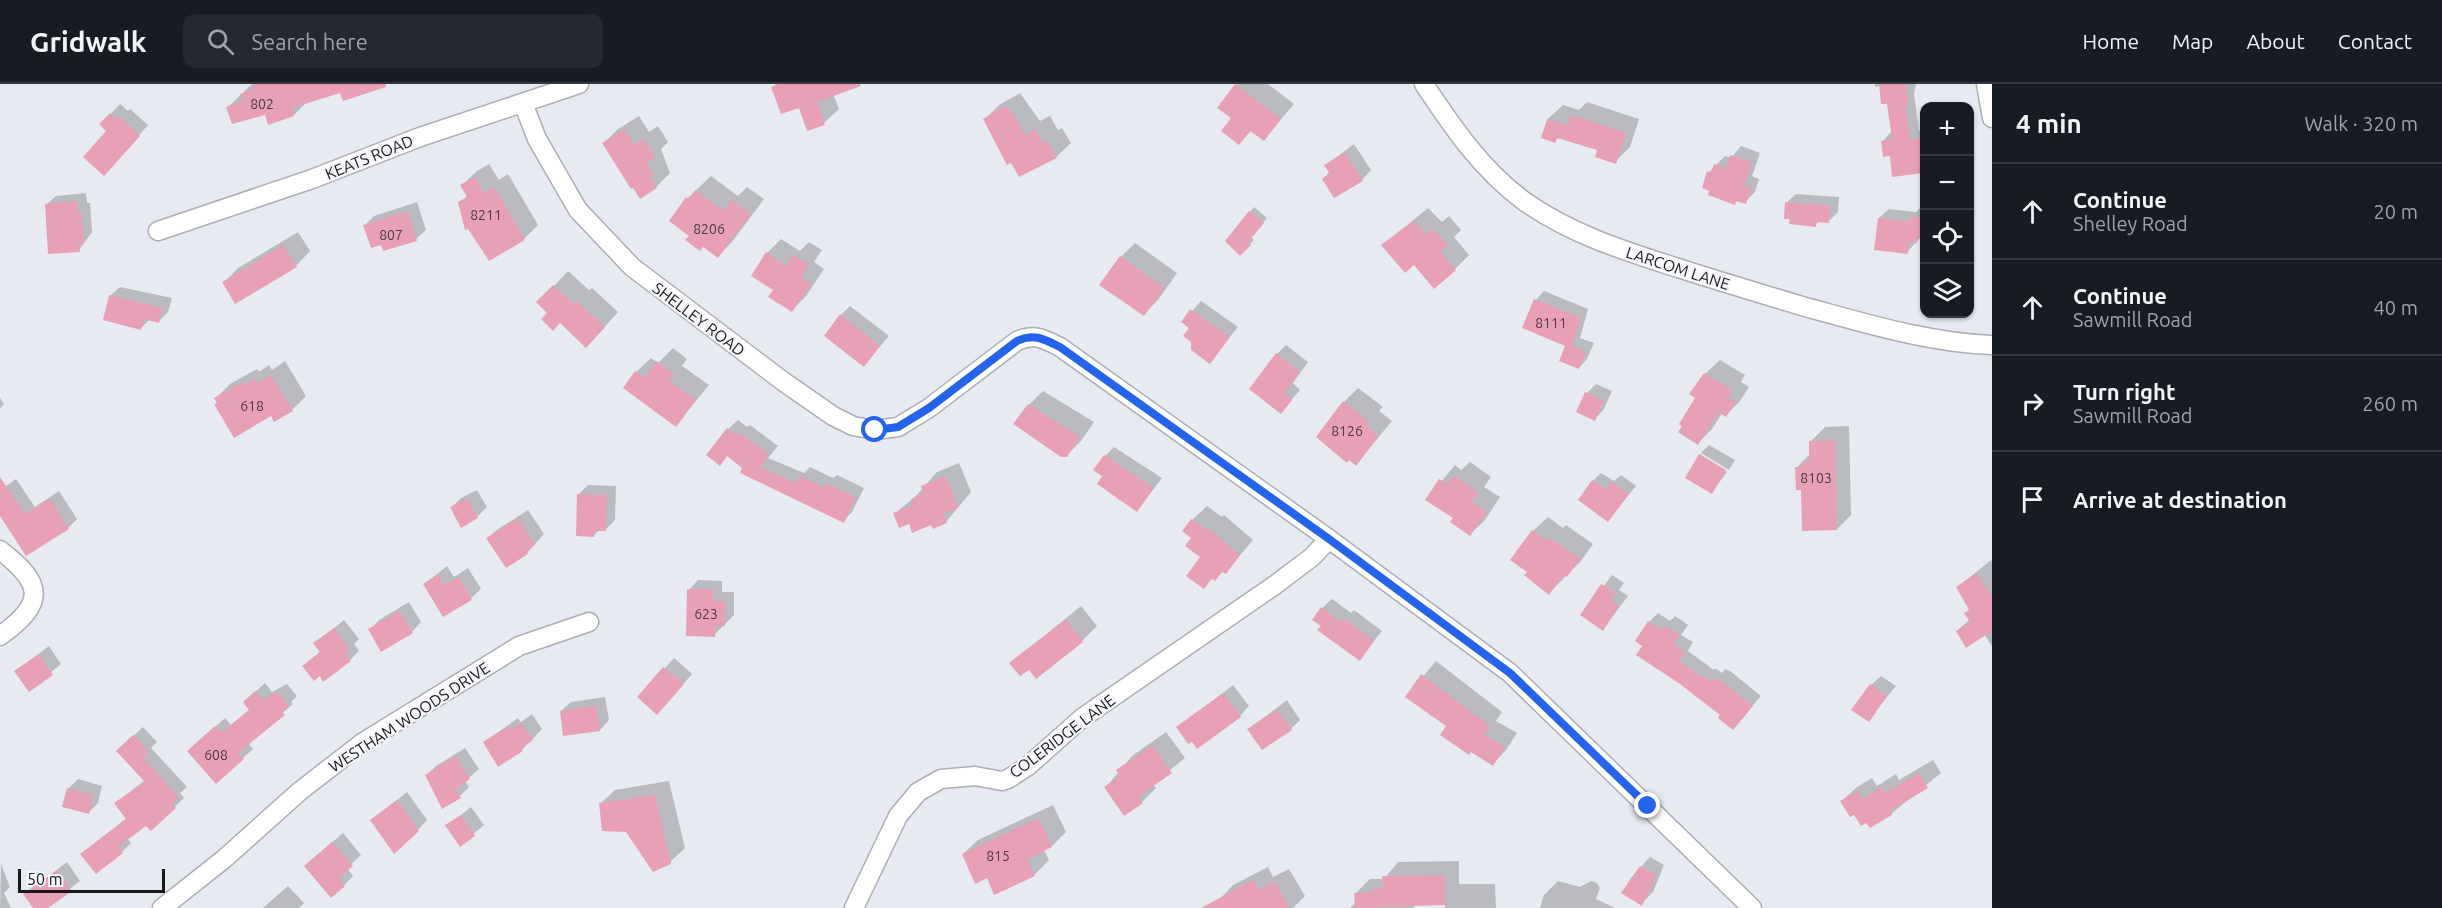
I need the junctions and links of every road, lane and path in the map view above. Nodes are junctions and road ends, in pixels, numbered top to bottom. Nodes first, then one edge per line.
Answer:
1 (579, 84) edge
2 (1424, 84) edge
3 (1986, 84) edge
4 (523, 103) junction
5 (1992, 118) edge
6 (158, 231) dead end
7 (1992, 345) edge
8 (1329, 539) junction
9 (0, 550) edge
10 (589, 622) dead end
11 (0, 636) edge
12 (162, 908) edge
13 (854, 908) edge
14 (1752, 908) edge

1 - 4 street, KEATS ROAD
2 - 7 street, LARCOM LANE
3 - 5 street
4 - 6 street, KEATS ROAD
4 - 8 street, SHELLEY ROAD
8 - 13 street, COLERIDGE LANE
8 - 14 street, SHELLEY ROAD
9 - 11 street
10 - 12 street, WESTHAM WOODS DRIVE

